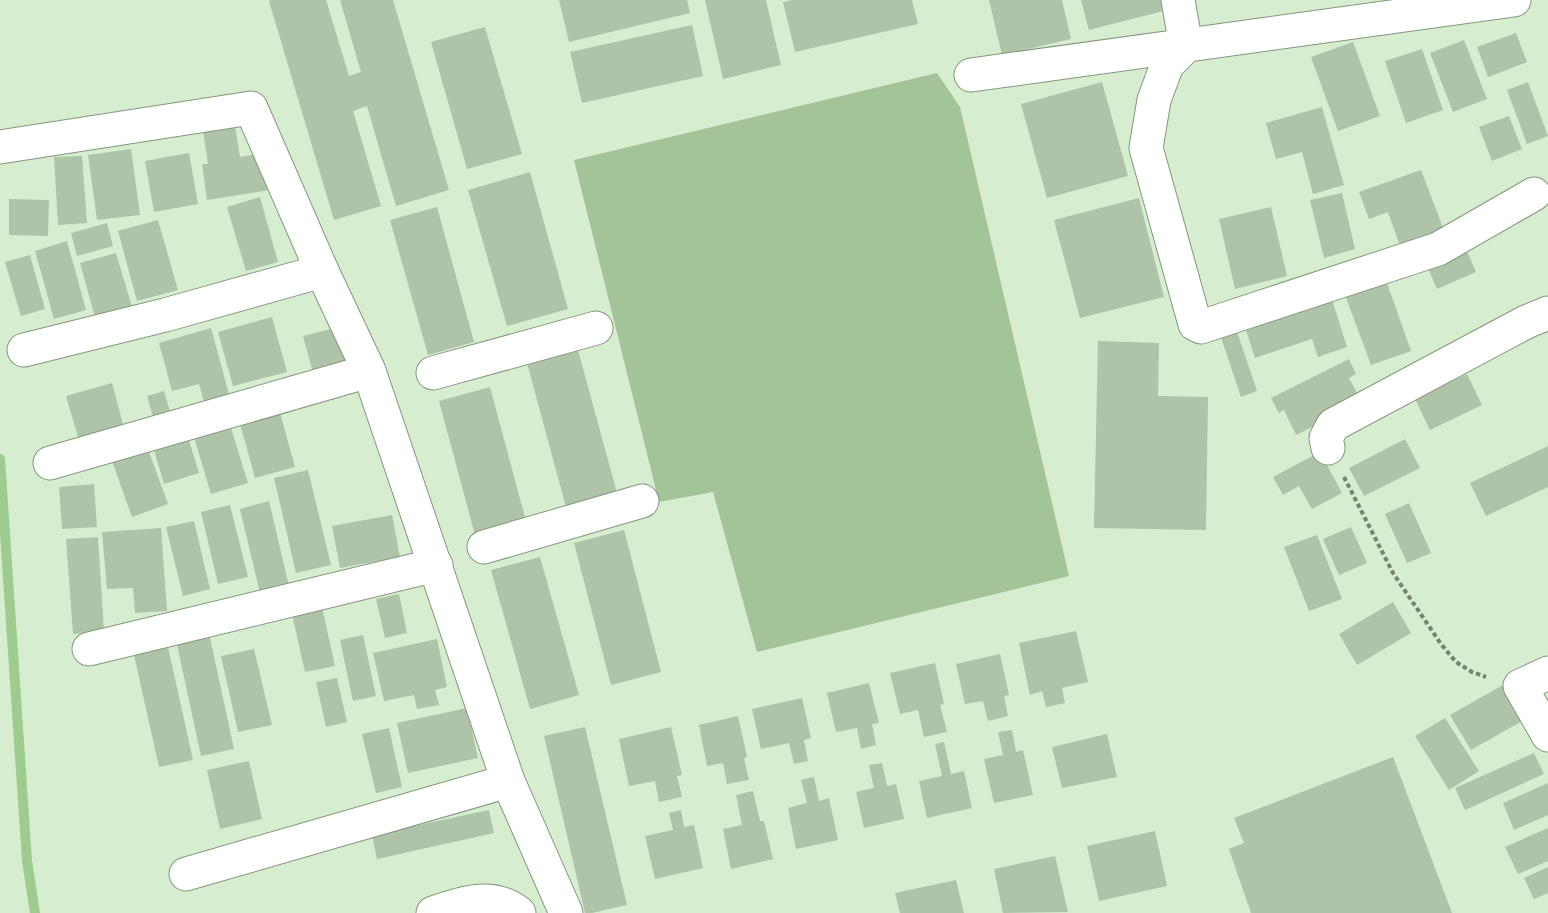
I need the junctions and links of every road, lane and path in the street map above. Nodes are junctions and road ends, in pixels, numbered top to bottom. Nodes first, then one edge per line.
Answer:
1 (1178, 0) edge
2 (1514, 0) edge
3 (1186, 46) junction
4 (971, 75) dead end
5 (0, 147) edge
6 (1534, 194) dead end
7 (322, 271) junction
8 (1548, 313) edge
9 (596, 328) dead end
10 (24, 350) dead end
11 (369, 371) junction
12 (433, 373) dead end
13 (1328, 448) joint
14 (50, 463) dead end
15 (642, 501) dead end
16 (484, 547) dead end
17 (436, 565) junction
18 (89, 649) dead end
19 (1534, 680) edge
20 (1548, 735) edge
21 (508, 781) junction
22 (186, 874) dead end
23 (433, 913) edge
24 (519, 913) edge
25 (566, 913) edge

1 - 3 street
2 - 3 street
3 - 4 street
3 - 6 street
5 - 7 street
7 - 10 street
7 - 11 street
8 - 13 street
9 - 12 street
11 - 14 street
11 - 17 street
13 - 19 path
15 - 16 street
17 - 18 street
17 - 21 street
19 - 20 street
21 - 22 street
21 - 25 street
23 - 24 street

